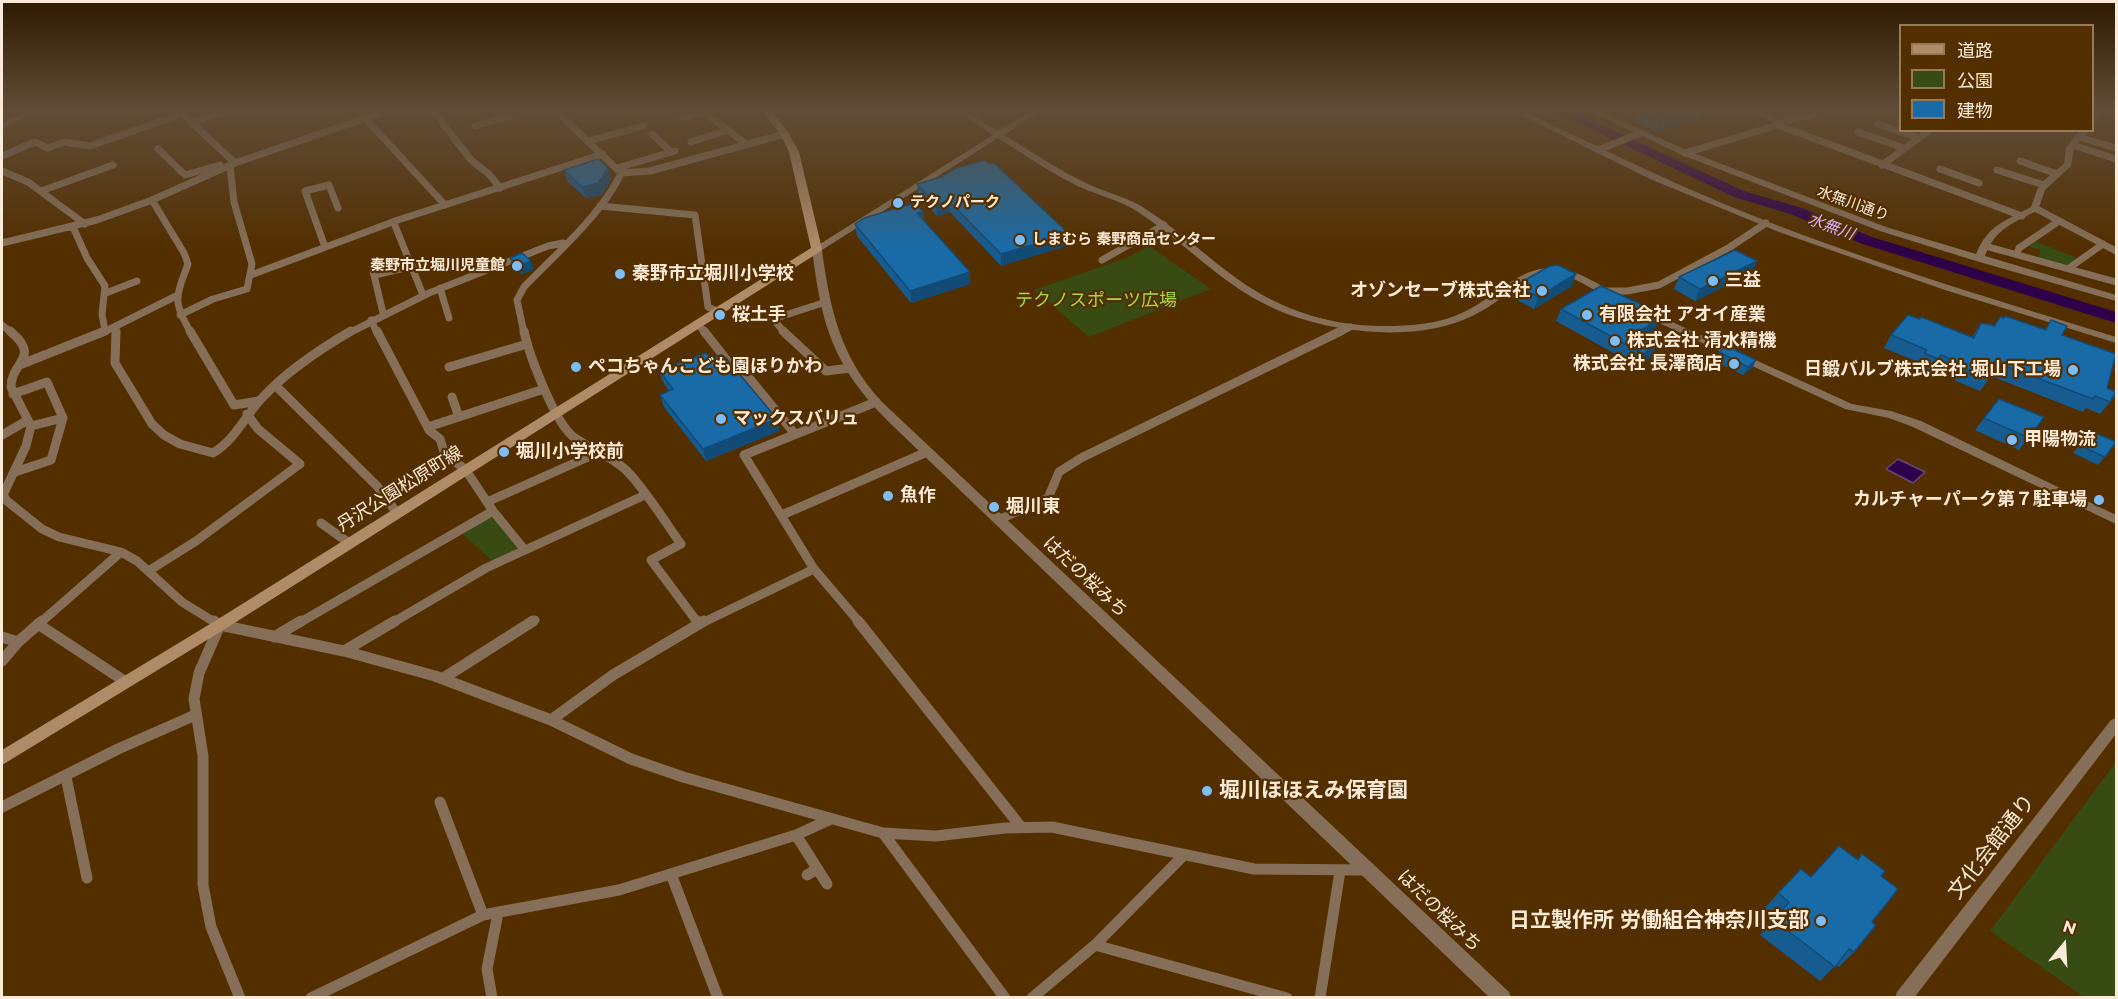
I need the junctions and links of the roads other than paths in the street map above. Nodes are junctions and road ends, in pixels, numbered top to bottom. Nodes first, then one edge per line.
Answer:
1 (165, 156) edge
2 (225, 156) edge
3 (255, 156) edge
4 (400, 156) edge
5 (467, 156) edge
6 (598, 156) edge
7 (605, 156) edge
8 (663, 156) edge
9 (705, 156) edge
10 (795, 156) edge
11 (965, 156) edge
12 (1035, 156) edge
13 (1615, 156) edge
14 (1692, 156) edge
15 (1859, 156) edge
16 (1894, 156) edge
17 (2069, 156) edge
18 (2019, 161) dead end
19 (233, 163) junction
20 (113, 165) dead end
21 (1882, 165) junction
22 (1940, 169) dead end
23 (1997, 170) dead end
24 (2, 171) edge
25 (619, 171) junction
26 (2057, 174) junction
27 (1969, 179) junction
28 (1979, 183) dead end
29 (2044, 185) junction
30 (500, 188) junction
31 (41, 191) junction
32 (1954, 191) junction
33 (152, 200) junction
34 (445, 205) junction
35 (600, 206) junction
36 (338, 207) dead end
37 (2035, 208) junction
38 (2022, 216) junction
39 (2059, 221) junction
40 (394, 223) junction
41 (1766, 223) junction
42 (85, 224) junction
43 (1164, 225) junction
44 (72, 227) junction
45 (2, 243) edge
46 (564, 243) junction
47 (2103, 244) junction
48 (1985, 246) junction
49 (325, 247) junction
50 (817, 249) junction
51 (2116, 251) edge
52 (2017, 254) junction
53 (1979, 259) junction
54 (1102, 260) dead end
55 (413, 266) junction
56 (2069, 268) junction
57 (251, 274) junction
58 (137, 281) dead end
59 (2116, 282) edge
60 (440, 288) junction
61 (1601, 291) junction
62 (106, 293) junction
63 (423, 295) junction
64 (176, 296) junction
65 (2116, 298) edge
66 (826, 302) junction
67 (717, 311) junction
68 (383, 313) junction
69 (180, 315) junction
70 (449, 318) dead end
71 (371, 320) junction
72 (698, 324) junction
73 (2, 325) edge
74 (115, 327) junction
75 (1350, 327) junction
76 (105, 331) junction
77 (2116, 340) edge
78 (527, 344) junction
79 (22, 364) junction
80 (449, 367) dead end
81 (850, 368) junction
82 (11, 379) junction
83 (2, 383) edge
84 (275, 385) junction
85 (544, 389) junction
86 (13, 394) junction
87 (452, 397) dead end
88 (259, 401) junction
89 (876, 402) junction
90 (558, 411) junction
91 (247, 414) junction
92 (459, 417) junction
93 (63, 418) junction
94 (30, 423) junction
95 (428, 427) junction
96 (795, 434) junction
97 (2, 435) edge
98 (927, 452) junction
99 (597, 453) junction
100 (465, 469) junction
101 (15, 472) junction
102 (2, 495) edge
103 (645, 495) junction
104 (487, 502) junction
105 (493, 511) junction
106 (397, 513) junction
107 (782, 515) junction
108 (998, 520) junction
109 (2116, 520) edge
110 (321, 523) dead end
111 (349, 543) junction
112 (524, 549) junction
113 (121, 552) junction
114 (814, 569) junction
115 (150, 570) junction
116 (535, 620) dead end
117 (38, 624) junction
118 (699, 624) junction
119 (220, 625) junction
120 (2, 637) edge
121 (274, 637) junction
122 (18, 642) junction
123 (344, 651) junction
124 (2, 662) edge
125 (442, 679) junction
126 (126, 682) junction
127 (194, 716) junction
128 (551, 720) junction
129 (2116, 724) edge
130 (2, 758) edge
131 (66, 777) junction
132 (440, 802) dead end
133 (2, 807) edge
134 (829, 820) junction
135 (1021, 827) junction
136 (883, 833) junction
137 (796, 835) junction
138 (1183, 856) junction
139 (1371, 870) junction
140 (1340, 871) junction
141 (671, 874) junction
142 (87, 878) dead end
143 (827, 884) dead end
144 (498, 913) junction
145 (483, 915) junction
146 (1095, 945) junction
147 (240, 998) edge
148 (311, 998) edge
149 (492, 998) edge
150 (718, 998) edge
151 (1005, 998) edge
152 (1032, 998) edge
153 (1287, 998) edge
154 (1320, 998) edge
155 (1503, 998) edge
156 (1903, 998) edge

1 - 19 street
2 - 19 street
3 - 19 street
4 - 34 street
5 - 30 street
6 - 30 street
7 - 25 street
8 - 25 street
9 - 25 street
10 - 50 main road, はだの桜みち
11 - 50 street
12 - 43 street
13 - 41 street
14 - 53 street, 水無川通り
15 - 21 street
16 - 21 street
17 - 26 street
18 - 26 street
19 - 33 street
19 - 57 street
20 - 31 street
21 - 32 street
22 - 27 street
23 - 29 street
24 - 31 street
25 - 35 street
26 - 29 street
27 - 28 street
27 - 32 street
29 - 37 street
30 - 34 street
31 - 42 street
32 - 38 street
33 - 42 street
33 - 64 street
34 - 40 street
35 - 46 street
35 - 67 street
36 - 49 street
37 - 38 street
37 - 39 street
38 - 48 street
39 - 47 street
39 - 52 street
40 - 49 street
40 - 55 street
41 - 61 street
41 - 77 street
42 - 44 street
43 - 54 street
43 - 75 street
44 - 45 street
44 - 62 street
46 - 60 street
46 - 78 street
47 - 51 street
47 - 56 street
48 - 52 street
48 - 53 street
49 - 57 street
50 - 66 street, はだの桜みち
50 - 67 main road, 丹沢公園松原町線
52 - 56 street
53 - 65 street, 水無川通り
55 - 63 street
55 - 68 street
56 - 59 street
57 - 69 street
58 - 62 street
60 - 63 street
60 - 70 street
61 - 75 street
61 - 109 street
62 - 76 street
63 - 68 street
64 - 69 street
64 - 74 street
66 - 81 street, はだの桜みち
66 - 81 street
67 - 72 main road, 丹沢公園松原町線
68 - 71 street
69 - 88 street
71 - 84 street
71 - 95 street
72 - 90 main road, 丹沢公園松原町線
72 - 96 street
73 - 79 street
74 - 76 street
74 - 91 street
75 - 108 street
76 - 79 street
78 - 80 street
78 - 85 street
79 - 82 street
81 - 89 street, はだの桜みち
82 - 83 street
82 - 86 street
84 - 88 street
84 - 106 street
85 - 90 street
85 - 92 street
86 - 93 street
86 - 94 street
87 - 92 street
88 - 91 street
89 - 96 street
89 - 98 street, はだの桜みち
90 - 99 street
90 - 100 main road, 丹沢公園松原町線
91 - 115 street
92 - 95 street
93 - 94 street
93 - 101 street
94 - 97 street
94 - 101 street
95 - 100 street
96 - 107 street
98 - 107 street
98 - 108 street, はだの桜みち
99 - 103 street
99 - 104 street
100 - 104 street
100 - 106 main road, 丹沢公園松原町線
101 - 102 street
102 - 113 street
103 - 112 street
103 - 118 street
104 - 105 street
105 - 112 street
105 - 121 street
106 - 111 main road, 丹沢公園松原町線
107 - 114 street
108 - 139 street, はだの桜みち
110 - 111 street
111 - 119 main road, 丹沢公園松原町線
112 - 123 street
113 - 115 street
113 - 117 street
114 - 118 street
114 - 135 street
115 - 119 street
116 - 125 street
117 - 122 street
117 - 126 street
118 - 128 street
119 - 121 street
119 - 126 main road, 丹沢公園松原町線
119 - 127 street
120 - 122 street
121 - 123 street
122 - 124 street
123 - 125 street
125 - 128 street
126 - 130 main road, 丹沢公園松原町線
127 - 131 street
127 - 147 street
128 - 134 street
129 - 156 street, 文化会館通り
131 - 133 street
131 - 142 street
132 - 145 street
134 - 136 street
134 - 137 street
135 - 136 street
135 - 138 street
136 - 151 street
137 - 141 street
137 - 143 street
138 - 140 street
138 - 146 street
139 - 140 street
139 - 155 street, はだの桜みち
140 - 154 street
141 - 144 street
141 - 150 street
144 - 145 street
144 - 149 street
145 - 148 street
146 - 152 street
146 - 153 street

